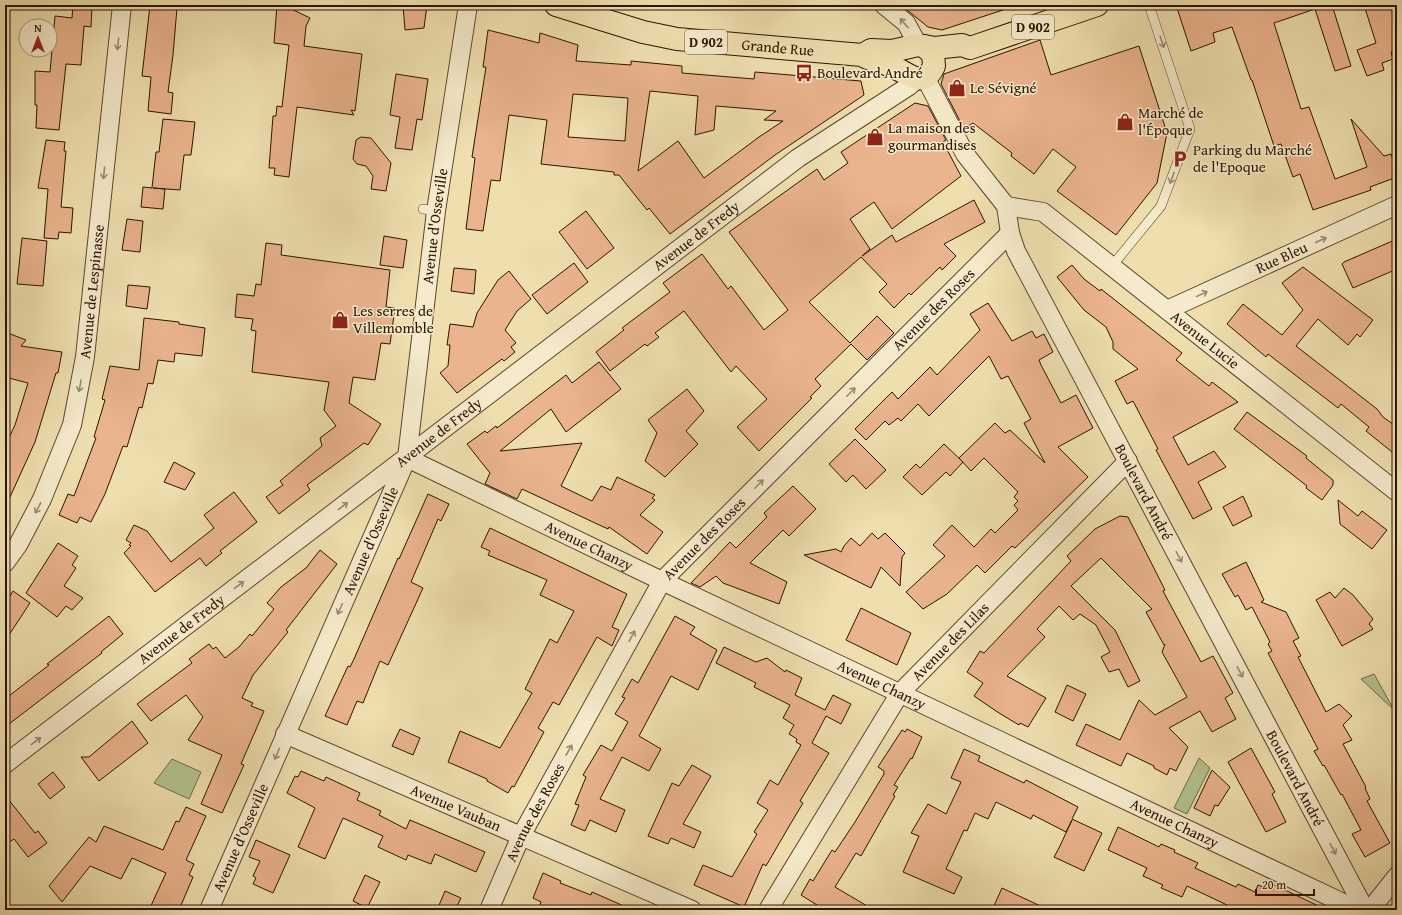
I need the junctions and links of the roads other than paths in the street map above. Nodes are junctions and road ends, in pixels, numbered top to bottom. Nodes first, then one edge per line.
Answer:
1 (122, 5) edge
2 (468, 5) edge
3 (556, 5) edge
4 (884, 5) edge
5 (1097, 5) edge
6 (1149, 5) edge
7 (917, 46) junction
8 (970, 48) junction
9 (862, 55) junction
10 (916, 74) junction
11 (1397, 205) edge
12 (1006, 206) junction
13 (1010, 233) junction
14 (1112, 266) junction
15 (1167, 310) junction
16 (407, 458) junction
17 (1128, 460) junction
18 (1397, 492) edge
19 (5, 563) edge
20 (662, 581) junction
21 (900, 693) junction
22 (285, 734) junction
23 (5, 764) edge
24 (522, 836) junction
25 (1397, 876) edge
26 (209, 910) edge
27 (489, 910) edge
28 (692, 910) edge
29 (768, 910) edge
30 (1358, 910) edge
31 (1365, 910) edge
32 (1370, 910) edge

1 -> 19 street, Avenue de Lespinasse
2 - 16 street, Avenue d'Osseville
3 - 9 main road, Grande Rue / D 902
7 -> 4 street
5 - 8 main road, Grande Rue / D 902
6 -> 14 lane
7 - 8 main road, Grande Rue
7 - 9 main road, Grande Rue
7 - 10 main road
7 - 10 main road
8 - 10 main road, Grande Rue
9 - 10 main road, Grande Rue
10 - 12 street, Boulevard André
10 - 16 street, Avenue de Fredy
15 -> 11 street, Rue Bleu
12 - 13 street, Boulevard André
12 - 14 street, Avenue Lucie
13 - 17 street, Boulevard André
20 -> 13 street, Avenue des Roses
14 - 15 street, Avenue Lucie
15 - 18 street, Avenue Lucie
16 - 20 street, Avenue Chanzy
16 -> 22 street, Avenue d'Osseville
23 -> 16 street, Avenue de Fredy
17 - 21 street, Avenue des Lilas
17 -> 31 street, Boulevard André
20 - 21 street, Avenue Chanzy
24 -> 20 street, Avenue des Roses
21 - 29 street, Avenue des Lilas
21 - 30 street, Avenue Chanzy
22 - 24 street, Avenue Vauban
22 -> 26 street, Avenue d'Osseville
24 - 27 street, Avenue des Roses
24 - 28 street, Avenue Vauban
25 - 32 street

